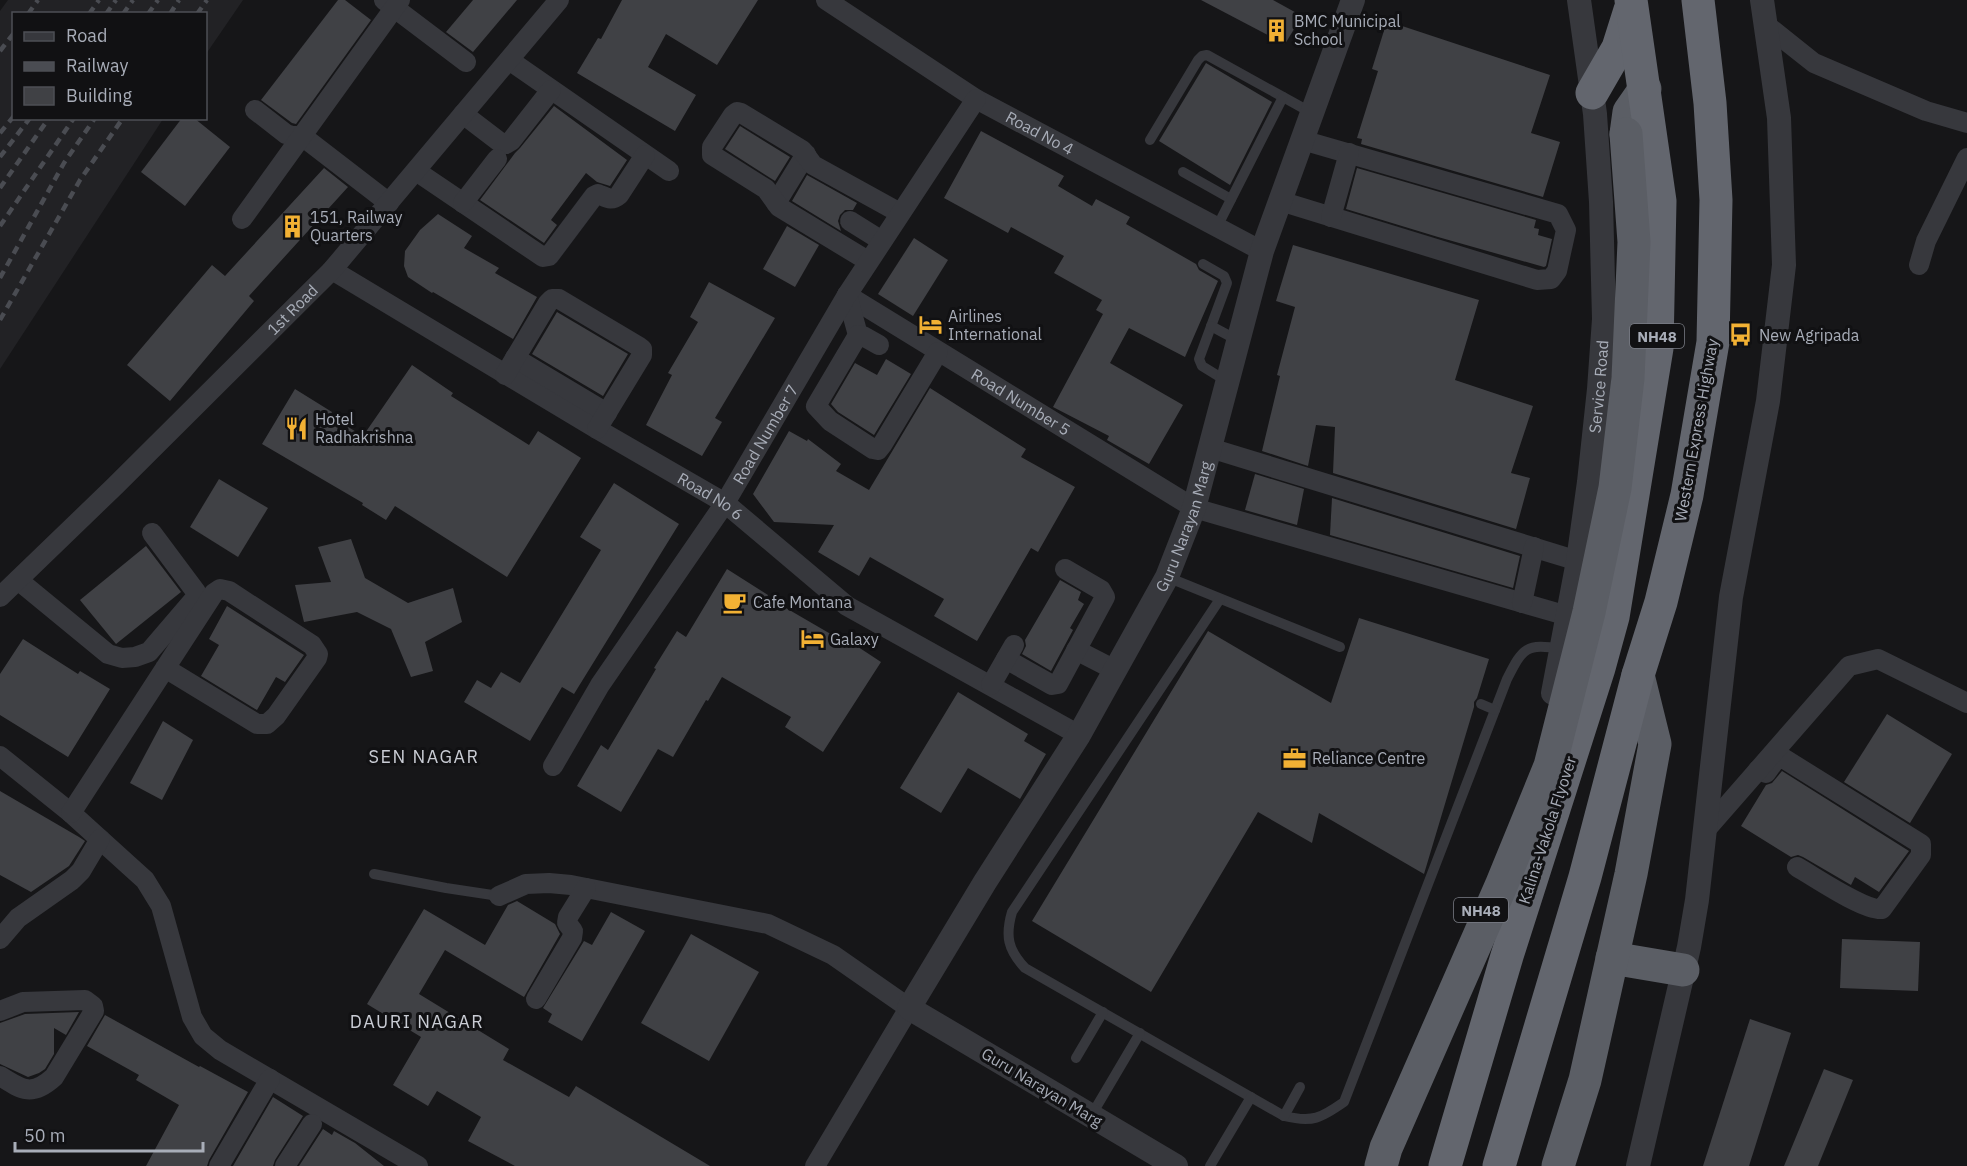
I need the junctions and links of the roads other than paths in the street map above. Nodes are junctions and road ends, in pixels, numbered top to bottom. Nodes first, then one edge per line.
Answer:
1 (559, 0) edge
2 (826, 0) edge
3 (1353, 0) edge
4 (1579, 0) edge
5 (1698, 0) edge
6 (1762, 0) edge
7 (1631, 2) edge
8 (393, 3) edge
9 (1765, 24) junction
10 (508, 60) junction
11 (466, 62) dead end
12 (1645, 89) junction
13 (551, 90) junction
14 (1592, 93) junction
15 (1283, 97) junction
16 (976, 99) junction
17 (255, 110) dead end
18 (1312, 113) junction
19 (463, 114) junction
20 (1967, 123) edge
21 (302, 136) junction
22 (1302, 140) junction
23 (1150, 141) dead end
24 (1349, 153) junction
25 (806, 154) junction
26 (645, 155) junction
27 (1967, 158) edge
28 (497, 159) dead end
29 (416, 171) junction
30 (669, 171) dead end
31 (1183, 172) dead end
32 (1231, 199) junction
33 (1280, 201) junction
34 (389, 203) junction
35 (463, 203) junction
36 (776, 203) junction
37 (900, 213) junction
38 (1330, 217) junction
39 (242, 219) dead end
40 (850, 221) dead end
41 (1217, 227) junction
42 (882, 241) junction
43 (1262, 251) junction
44 (868, 261) junction
45 (1203, 264) dead end
46 (1919, 265) dead end
47 (332, 270) junction
48 (847, 295) junction
49 (1211, 326) junction
50 (858, 335) junction
51 (1239, 341) junction
52 (879, 345) dead end
53 (939, 352) junction
54 (510, 366) junction
55 (1228, 382) junction
56 (792, 387) junction
57 (818, 402) junction
58 (602, 421) junction
59 (1210, 448) junction
60 (724, 502) junction
61 (1194, 508) junction
62 (152, 532) dead end
63 (1534, 547) junction
64 (1578, 561) junction
65 (1065, 569) dead end
66 (1167, 577) junction
67 (18, 579) junction
68 (0, 597) edge
69 (1220, 599) junction
70 (1522, 603) junction
71 (1568, 616) junction
72 (1340, 647) dead end
73 (1562, 649) junction
74 (1076, 650) junction
75 (165, 668) junction
76 (1599, 668) junction
77 (1115, 670) junction
78 (1638, 675) junction
79 (990, 685) junction
80 (1967, 703) edge
81 (1481, 704) dead end
82 (1495, 710) junction
83 (1079, 735) junction
84 (0, 756) edge
85 (553, 766) dead end
86 (1536, 769) junction
87 (1758, 770) junction
88 (70, 813) junction
89 (1704, 832) junction
90 (100, 839) junction
91 (1797, 867) dead end
92 (374, 874) dead end
93 (586, 888) junction
94 (499, 896) joint
95 (0, 939) edge
96 (1612, 958) junction
97 (1683, 970) junction
98 (536, 999) dead end
99 (909, 1008) junction
100 (0, 1011) edge
101 (1103, 1012) junction
102 (1140, 1033) junction
103 (1076, 1058) dead end
104 (0, 1076) edge
105 (270, 1079) junction
106 (1300, 1087) dead end
107 (1251, 1097) junction
108 (1092, 1116) junction
109 (1284, 1116) junction
110 (312, 1124) dead end
111 (219, 1166) edge
112 (285, 1166) edge
113 (418, 1166) edge
114 (815, 1166) edge
115 (1176, 1166) edge
116 (1210, 1166) edge
117 (1380, 1166) edge
118 (1394, 1166) edge
119 (1445, 1166) edge
120 (1498, 1166) edge
121 (1558, 1166) edge
122 (1638, 1166) edge

1 - 10 street, 1st Road
2 - 16 street, Road No 4
3 - 18 street, Guru Narayan Marg
4 - 14 street, Service Road
5 - 78 highway, Western Express Highway
6 - 9 street
7 - 12 highway, NH48
7 - 14 highway
8 - 11 street
8 - 21 street
9 - 20 street
9 - 89 street
10 - 13 street
10 - 19 street, 1st Road
12 - 76 highway, NH48
12 - 117 highway, bridge
13 - 19 street
13 - 26 street
14 - 64 street, Service Road
15 - 18 lane
15 - 23 lane
15 - 32 lane
16 - 37 street, Road Number 7
16 - 41 street, Road No 4
17 - 21 street
18 - 22 street, Guru Narayan Marg
19 - 29 street, 1st Road
21 - 34 street
21 - 39 street
22 - 24 street
22 - 33 street, Guru Narayan Marg
24 - 38 street
24 - 38 street
25 - 36 street
25 - 36 street
25 - 37 street
26 - 30 street
26 - 35 street
27 - 46 street
28 - 35 street
29 - 34 street, 1st Road
29 - 35 street
31 - 32 lane
32 - 41 lane
33 - 38 street
33 - 43 street, Guru Narayan Marg
34 - 47 street, 1st Road
36 - 44 street
37 - 42 street, Road Number 7
40 - 42 street
41 - 43 street, Road No 4
42 - 44 street, Road Number 7
43 - 51 street, Guru Narayan Marg
44 - 48 street, Road Number 7
45 - 49 lane
47 - 54 street, Road No 6
47 - 67 street, 1st Road
48 - 50 street
48 - 53 street, Road Number 5
48 - 56 street, Road Number 7
49 - 51 lane
49 - 55 lane
50 - 52 street
50 - 57 street
51 - 55 street, Guru Narayan Marg
53 - 57 street
53 - 61 street, Road Number 5
54 - 58 street, Road No 6
54 - 58 street
55 - 59 street, Guru Narayan Marg
56 - 57 street
56 - 60 street, Road Number 7
58 - 60 street, Road No 6
59 - 61 street, Guru Narayan Marg
59 - 63 street
60 - 79 street, Road No 6
60 - 85 street, Road Number 7
61 - 66 street, Guru Narayan Marg
61 - 70 street, Road Number 5
62 - 67 street
63 - 64 street
63 - 70 street
64 - 71 street, Service Road
65 - 74 street
66 - 69 lane
66 - 77 street, Guru Narayan Marg
67 - 68 street, 1st Road
69 - 72 lane
69 - 101 lane
70 - 71 street, Road Number 5
71 - 73 street, Service Road
73 - 82 lane
73 - 86 street, Service Road
74 - 77 street
74 - 79 street
75 - 75 street
75 - 88 street
76 - 86 highway, NH48
76 - 119 highway, Kalina-Vakola Flyover / NH48
77 - 83 street, Guru Narayan Marg
78 - 96 highway
78 - 120 highway
79 - 83 street, Road No 6
80 - 87 street
81 - 82 lane
82 - 109 lane
83 - 99 street, Guru Narayan Marg
84 - 88 street
86 - 118 highway, NH48
87 - 89 street
87 - 91 street
88 - 90 street
89 - 97 street
90 - 95 street
90 - 105 street
92 - 94 lane
93 - 94 street
93 - 98 street
93 - 99 street
96 - 97 highway
96 - 121 highway
97 - 122 street
99 - 108 street, Guru Narayan Marg
99 - 114 street, Guru Narayan Marg
100 - 104 street
101 - 102 lane
101 - 103 lane
102 - 107 lane
102 - 108 lane
105 - 111 street
105 - 113 street
106 - 109 lane
107 - 109 lane
107 - 116 lane
108 - 115 street, Guru Narayan Marg
110 - 112 street

